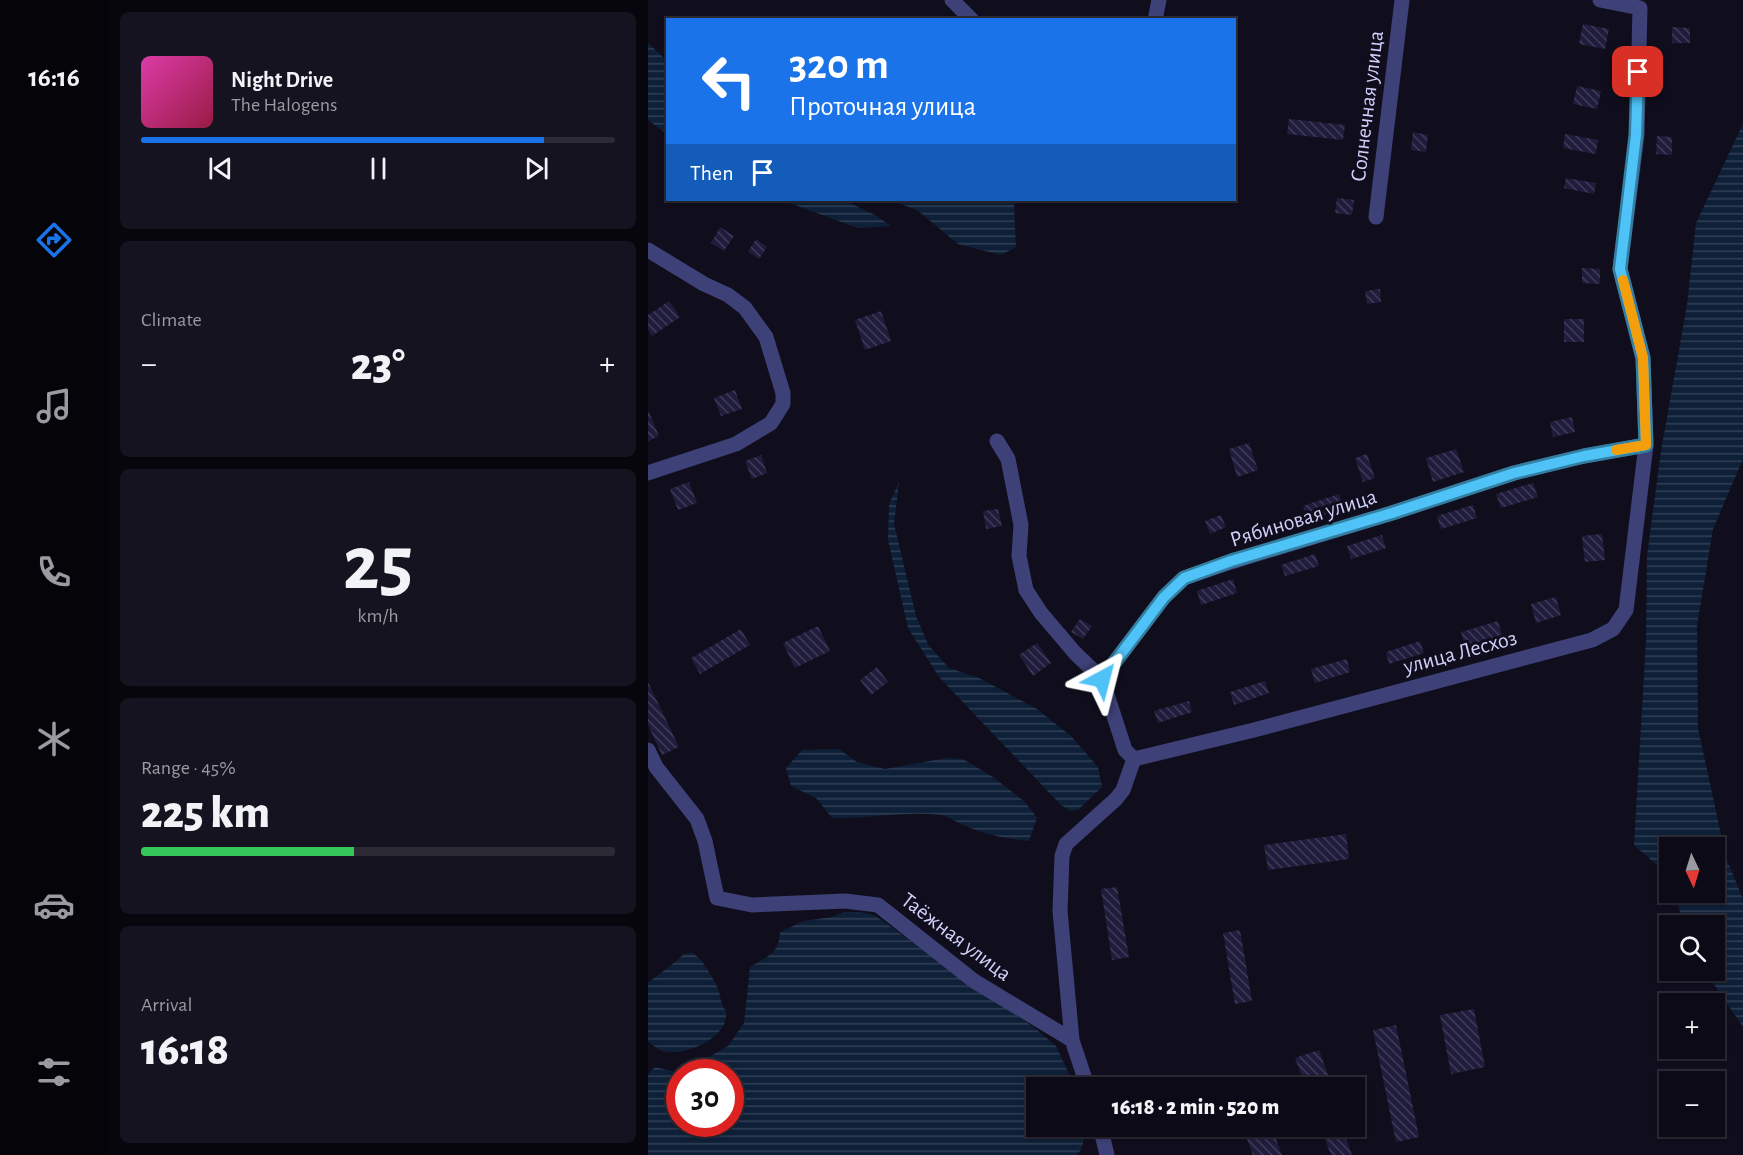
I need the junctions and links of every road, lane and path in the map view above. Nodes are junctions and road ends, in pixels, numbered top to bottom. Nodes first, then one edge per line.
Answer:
1 (951, 0) edge
2 (1159, 0) edge
3 (1402, 0) edge
4 (1600, 0) edge
5 (970, 18) edge
6 (1155, 18) edge
7 (1376, 217) dead end
8 (648, 250) edge
9 (997, 441) dead end
10 (1646, 445) junction
11 (648, 473) edge
12 (1102, 679) junction
13 (648, 750) edge
14 (1134, 759) junction
15 (1072, 1040) junction
16 (1084, 1077) edge
17 (1103, 1137) edge
18 (1107, 1155) edge

1 - 5 street
2 - 6 street
3 - 7 street, Солнечная улица
4 - 10 street, улица Лесхоз
8 - 11 street
9 - 12 street
10 - 12 street, Рябиновая улица
10 - 14 street, улица Лесхоз
12 - 14 street
13 - 15 street, Таёжная улица
14 - 15 street
15 - 16 street
17 - 18 street

